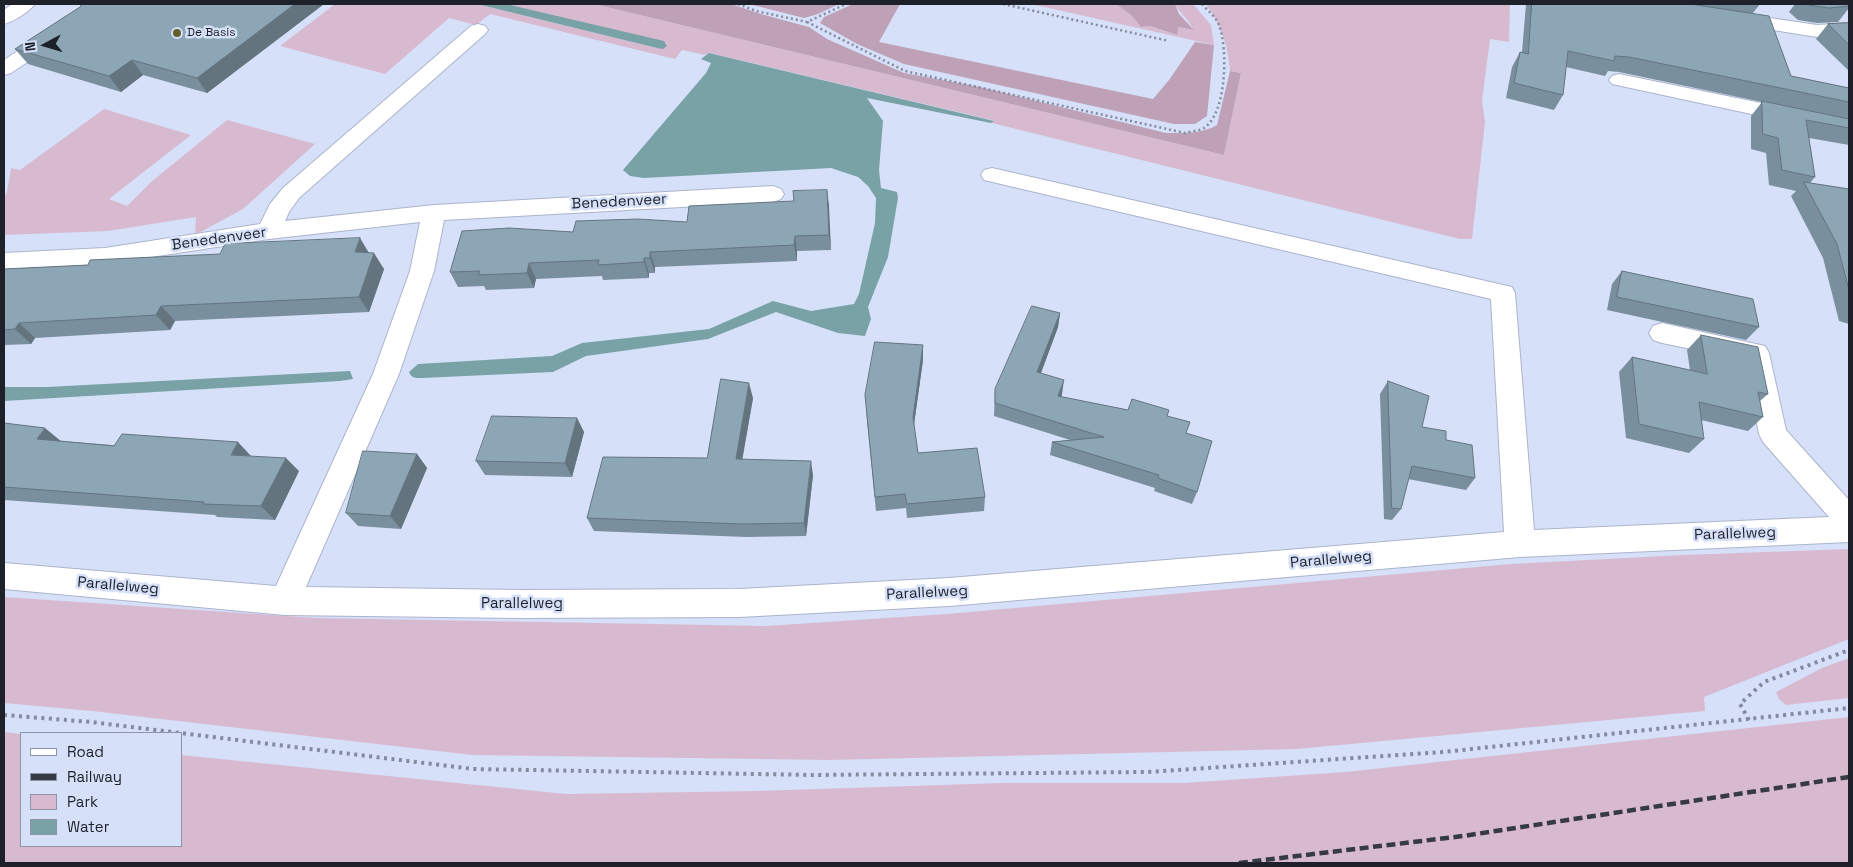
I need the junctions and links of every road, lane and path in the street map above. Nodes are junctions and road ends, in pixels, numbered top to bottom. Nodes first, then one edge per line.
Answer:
1 (25, 4) edge
2 (738, 4) edge
3 (846, 4) edge
4 (1003, 4) edge
5 (1202, 4) edge
6 (1720, 17) edge
7 (4, 18) edge
8 (807, 22) junction
9 (66, 28) edge
10 (1849, 29) edge
11 (478, 30) dead end
12 (1169, 40) dead end
13 (4, 70) edge
14 (1619, 80) dead end
15 (1849, 128) edge
16 (992, 175) dead end
17 (773, 194) dead end
18 (434, 213) junction
19 (269, 231) junction
20 (4, 262) edge
21 (1662, 333) dead end
22 (1849, 520) edge
23 (1849, 529) edge
24 (1520, 544) junction
25 (4, 576) edge
26 (285, 600) junction
27 (1849, 650) edge
28 (1849, 708) edge
29 (4, 715) edge
30 (1749, 720) junction
31 (172, 732) edge
32 (182, 733) edge

1 - 7 street
2 - 8 path
3 - 8 path
4 - 12 path
5 - 8 path
6 - 10 street
9 - 13 street
11 - 19 street
14 - 15 street
16 - 24 street
17 - 18 street, Benedenveer
18 - 19 street, Benedenveer
18 - 26 street
19 - 20 street, Benedenveer
21 - 22 street
23 - 24 street, Parallelweg
24 - 26 street, Parallelweg
25 - 26 street, Parallelweg
27 - 30 path
28 - 30 path
29 - 31 path
30 - 32 path

